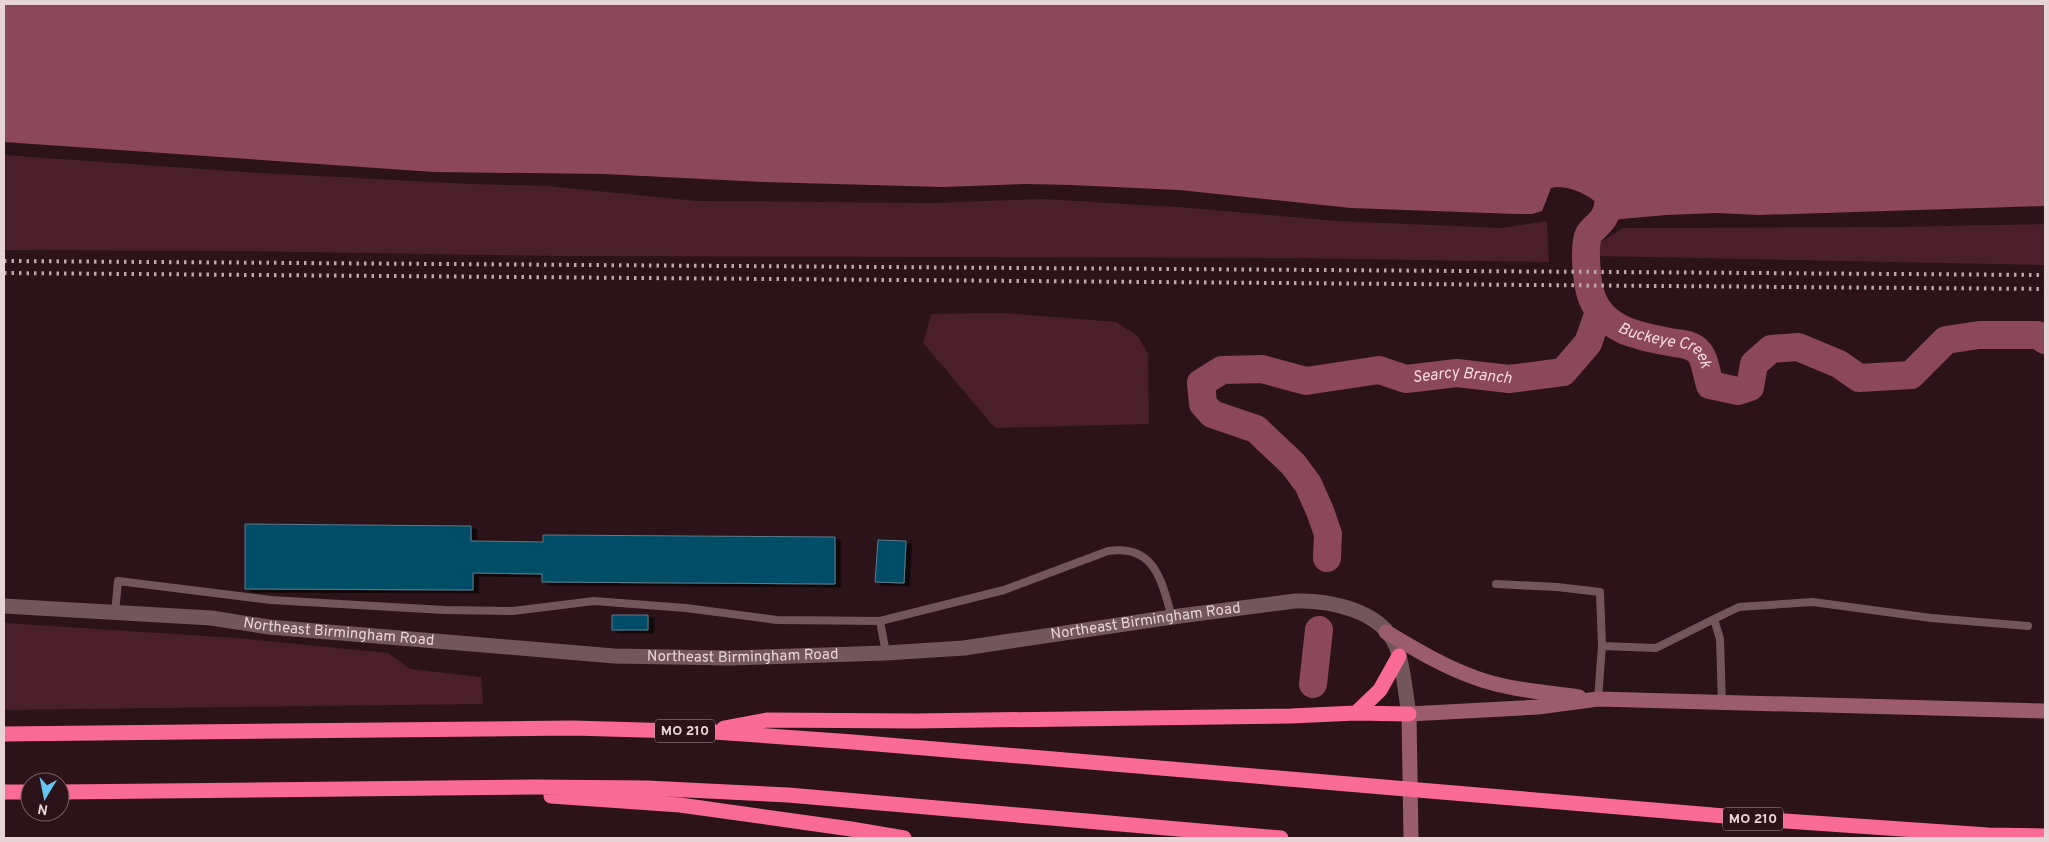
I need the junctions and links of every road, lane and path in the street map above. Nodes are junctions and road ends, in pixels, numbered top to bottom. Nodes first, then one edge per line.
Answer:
1 (1496, 584) dead end
2 (4, 606) edge
3 (116, 613) junction
4 (1172, 617) junction
5 (1714, 619) junction
6 (880, 621) junction
7 (2028, 626) dead end
8 (1386, 632) junction
9 (1602, 646) junction
10 (886, 653) junction
11 (1399, 656) junction
12 (1598, 699) junction
13 (1722, 704) junction
14 (2045, 710) edge
15 (1356, 713) junction
16 (1409, 714) junction
17 (714, 732) junction
18 (4, 734) edge
19 (505, 787) junction
20 (4, 792) edge
21 (20, 792) edge
22 (70, 792) edge
23 (2045, 836) edge
24 (904, 838) edge
25 (1281, 838) edge
26 (1411, 838) edge

1 - 9 lane
2 - 3 street, Northeast Birmingham Road
3 - 6 lane
3 - 10 street, Northeast Birmingham Road
4 - 6 lane
4 - 8 street, Northeast Birmingham Road
4 - 10 street, Northeast Birmingham Road
5 - 7 lane
5 - 9 lane
5 - 13 lane
6 - 10 lane
8 - 11 street, Northeast Birmingham Road
8 - 12 main road
9 - 12 lane
11 - 15 highway
11 - 16 street, Northeast Birmingham Road
12 - 13 main road
12 - 16 main road
13 - 14 main road
15 - 16 highway
15 - 17 highway
16 - 26 main road
17 - 18 highway, MO 210
17 - 23 highway, MO 210
19 - 22 highway
19 - 24 highway
19 - 25 highway
20 - 21 highway

